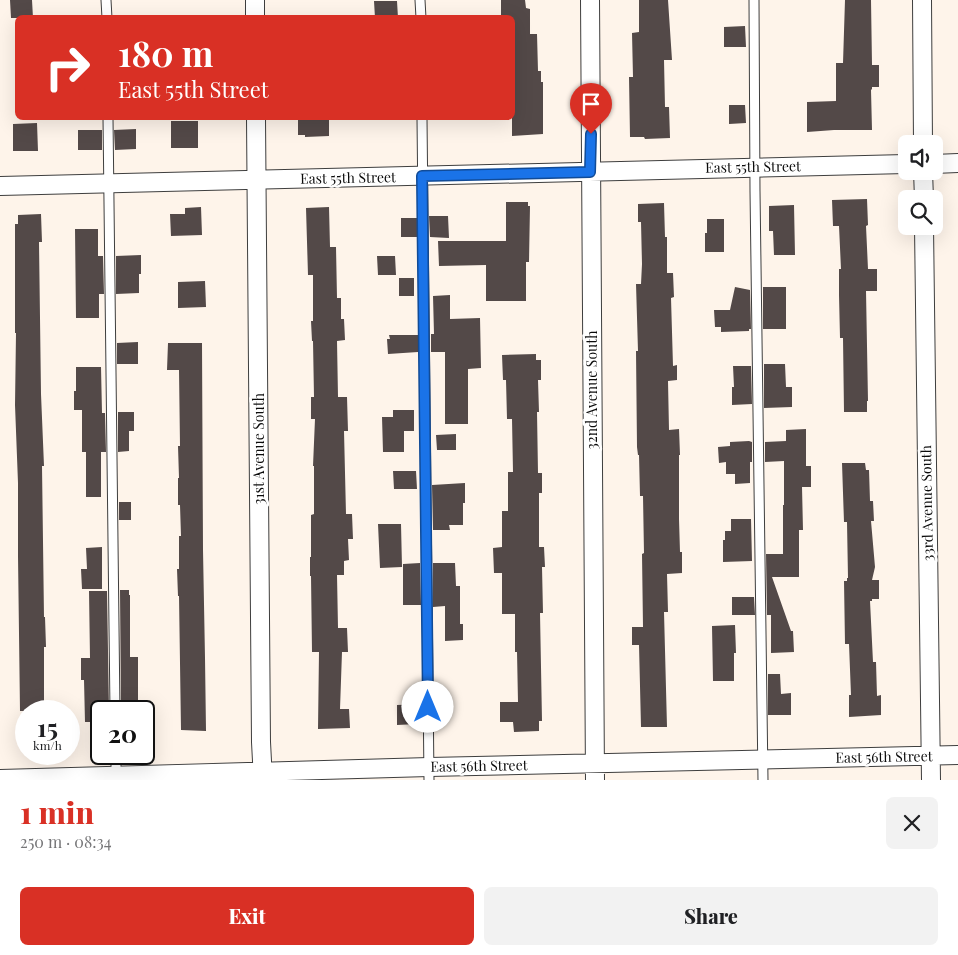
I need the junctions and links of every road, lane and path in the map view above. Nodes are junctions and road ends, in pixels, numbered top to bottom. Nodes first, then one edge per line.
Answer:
1 (106, 0) edge
2 (255, 0) edge
3 (420, 0) edge
4 (590, 0) edge
5 (754, 0) edge
6 (922, 0) edge
7 (106, 15) edge
8 (256, 15) edge
9 (421, 15) edge
10 (108, 120) edge
11 (256, 120) edge
12 (422, 120) edge
13 (924, 135) edge
14 (958, 163) edge
15 (898, 164) edge
16 (943, 164) edge
17 (754, 167) junction
18 (590, 172) junction
19 (422, 176) junction
20 (258, 180) junction
21 (108, 183) junction
22 (0, 186) edge
23 (924, 235) edge
24 (115, 700) edge
25 (958, 755) edge
26 (930, 756) junction
27 (763, 760) junction
28 (116, 765) edge
29 (595, 772) edge
30 (429, 774) edge
31 (262, 776) edge
32 (116, 777) junction
33 (0, 779) edge
34 (763, 780) edge
35 (931, 780) edge

1 - 7 lane
2 - 8 street
3 - 9 lane
4 - 18 street, 32nd Avenue South
5 - 17 lane
6 - 13 street
10 - 21 lane
11 - 20 street, 31st Avenue South
12 - 19 lane
14 - 16 street
15 - 17 street, East 55th Street
17 - 18 street, East 55th Street
17 - 27 lane
18 - 19 street, East 55th Street
18 - 29 street, 32nd Avenue South
19 - 20 street, East 55th Street
19 - 30 lane
20 - 21 street, East 55th Street
20 - 31 street, 31st Avenue South
21 - 22 street, East 55th Street
21 - 24 lane
23 - 26 street, 33rd Avenue South
25 - 26 street, East 56th Street
26 - 27 street, East 56th Street
26 - 35 street, 33rd Avenue South
27 - 29 street, East 56th Street
27 - 34 lane
28 - 32 lane
29 - 30 street, East 56th Street
30 - 31 street, East 56th Street
31 - 32 street, East 56th Street
32 - 33 street, East 56th Street

